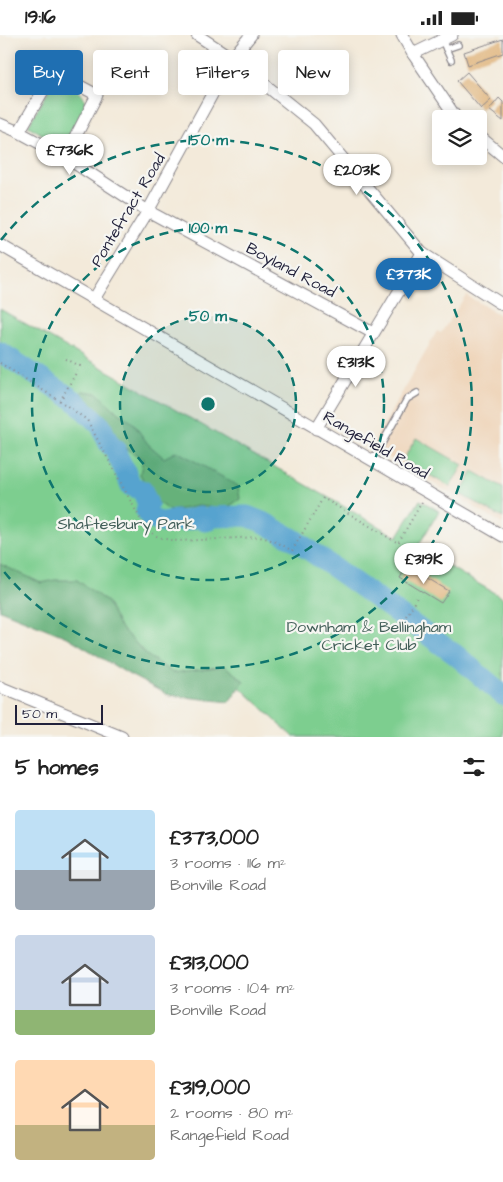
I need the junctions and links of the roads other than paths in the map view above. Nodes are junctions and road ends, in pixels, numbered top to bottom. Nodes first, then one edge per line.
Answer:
1 (197, 35) edge
2 (251, 35) edge
3 (402, 35) edge
4 (449, 42) edge
5 (220, 50) edge
6 (239, 50) edge
7 (413, 54) junction
8 (450, 60) dead end
9 (268, 87) edge
10 (212, 95) edge
11 (451, 110) edge
12 (0, 124) edge
13 (19, 132) junction
14 (487, 143) edge
15 (503, 156) edge
16 (65, 157) junction
17 (148, 211) junction
18 (0, 245) edge
19 (422, 253) junction
20 (94, 299) junction
21 (503, 305) edge
22 (373, 333) junction
23 (417, 393) dead end
24 (316, 429) junction
25 (372, 461) junction
26 (503, 536) edge
27 (0, 687) edge
28 (122, 737) edge

1 - 5 street
2 - 6 street, Pontefract Road
3 - 7 street
4 - 7 street
4 - 8 lane
7 - 11 street
9 - 19 street
10 - 17 street, Pontefract Road
12 - 13 street, Boyland Road
13 - 16 street, Boyland Road
13 - 16 street
14 - 15 street
16 - 17 street, Boyland Road
17 - 20 street, Pontefract Road
17 - 22 street, Boyland Road
18 - 20 street, Rangefield Road
19 - 21 street
19 - 22 street
20 - 24 street, Rangefield Road
22 - 24 street
23 - 25 lane
24 - 25 street, Rangefield Road
25 - 26 street, Rangefield Road
27 - 28 street

